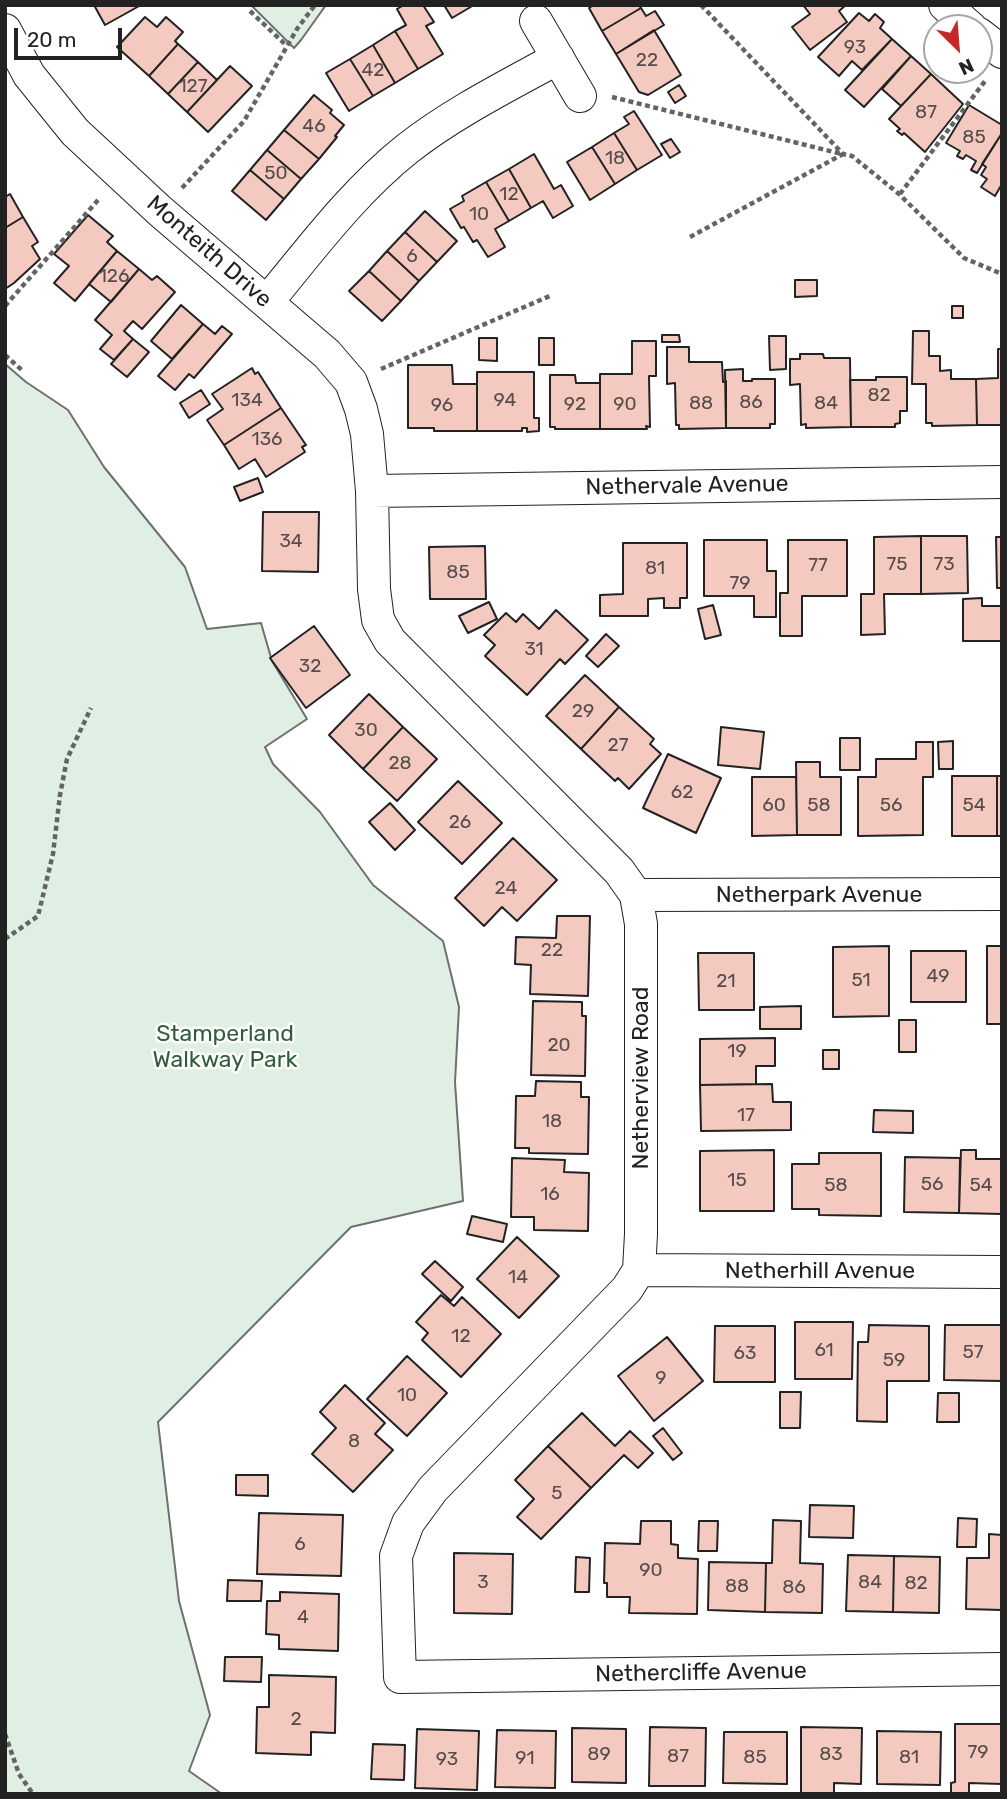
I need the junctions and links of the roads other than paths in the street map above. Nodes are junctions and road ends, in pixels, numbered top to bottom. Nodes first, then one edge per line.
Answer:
1 (536, 21) dead end
2 (5, 30) edge
3 (558, 58) junction
4 (580, 96) road end
5 (267, 302) junction
6 (1002, 482) edge
7 (372, 491) junction
8 (1002, 894) edge
9 (636, 895) junction
10 (639, 1270) junction
11 (1002, 1272) edge
12 (1002, 1669) edge

1 - 3 street
2 - 5 street, Monteith Drive
3 - 4 street
3 - 5 street
5 - 7 street, Monteith Drive
6 - 7 street, Nethervale Avenue
7 - 9 street, Netherview Road
8 - 9 street, Netherpark Avenue
9 - 10 street, Netherview Road
10 - 11 street, Netherhill Avenue
10 - 12 street, Nethercliffe Avenue

